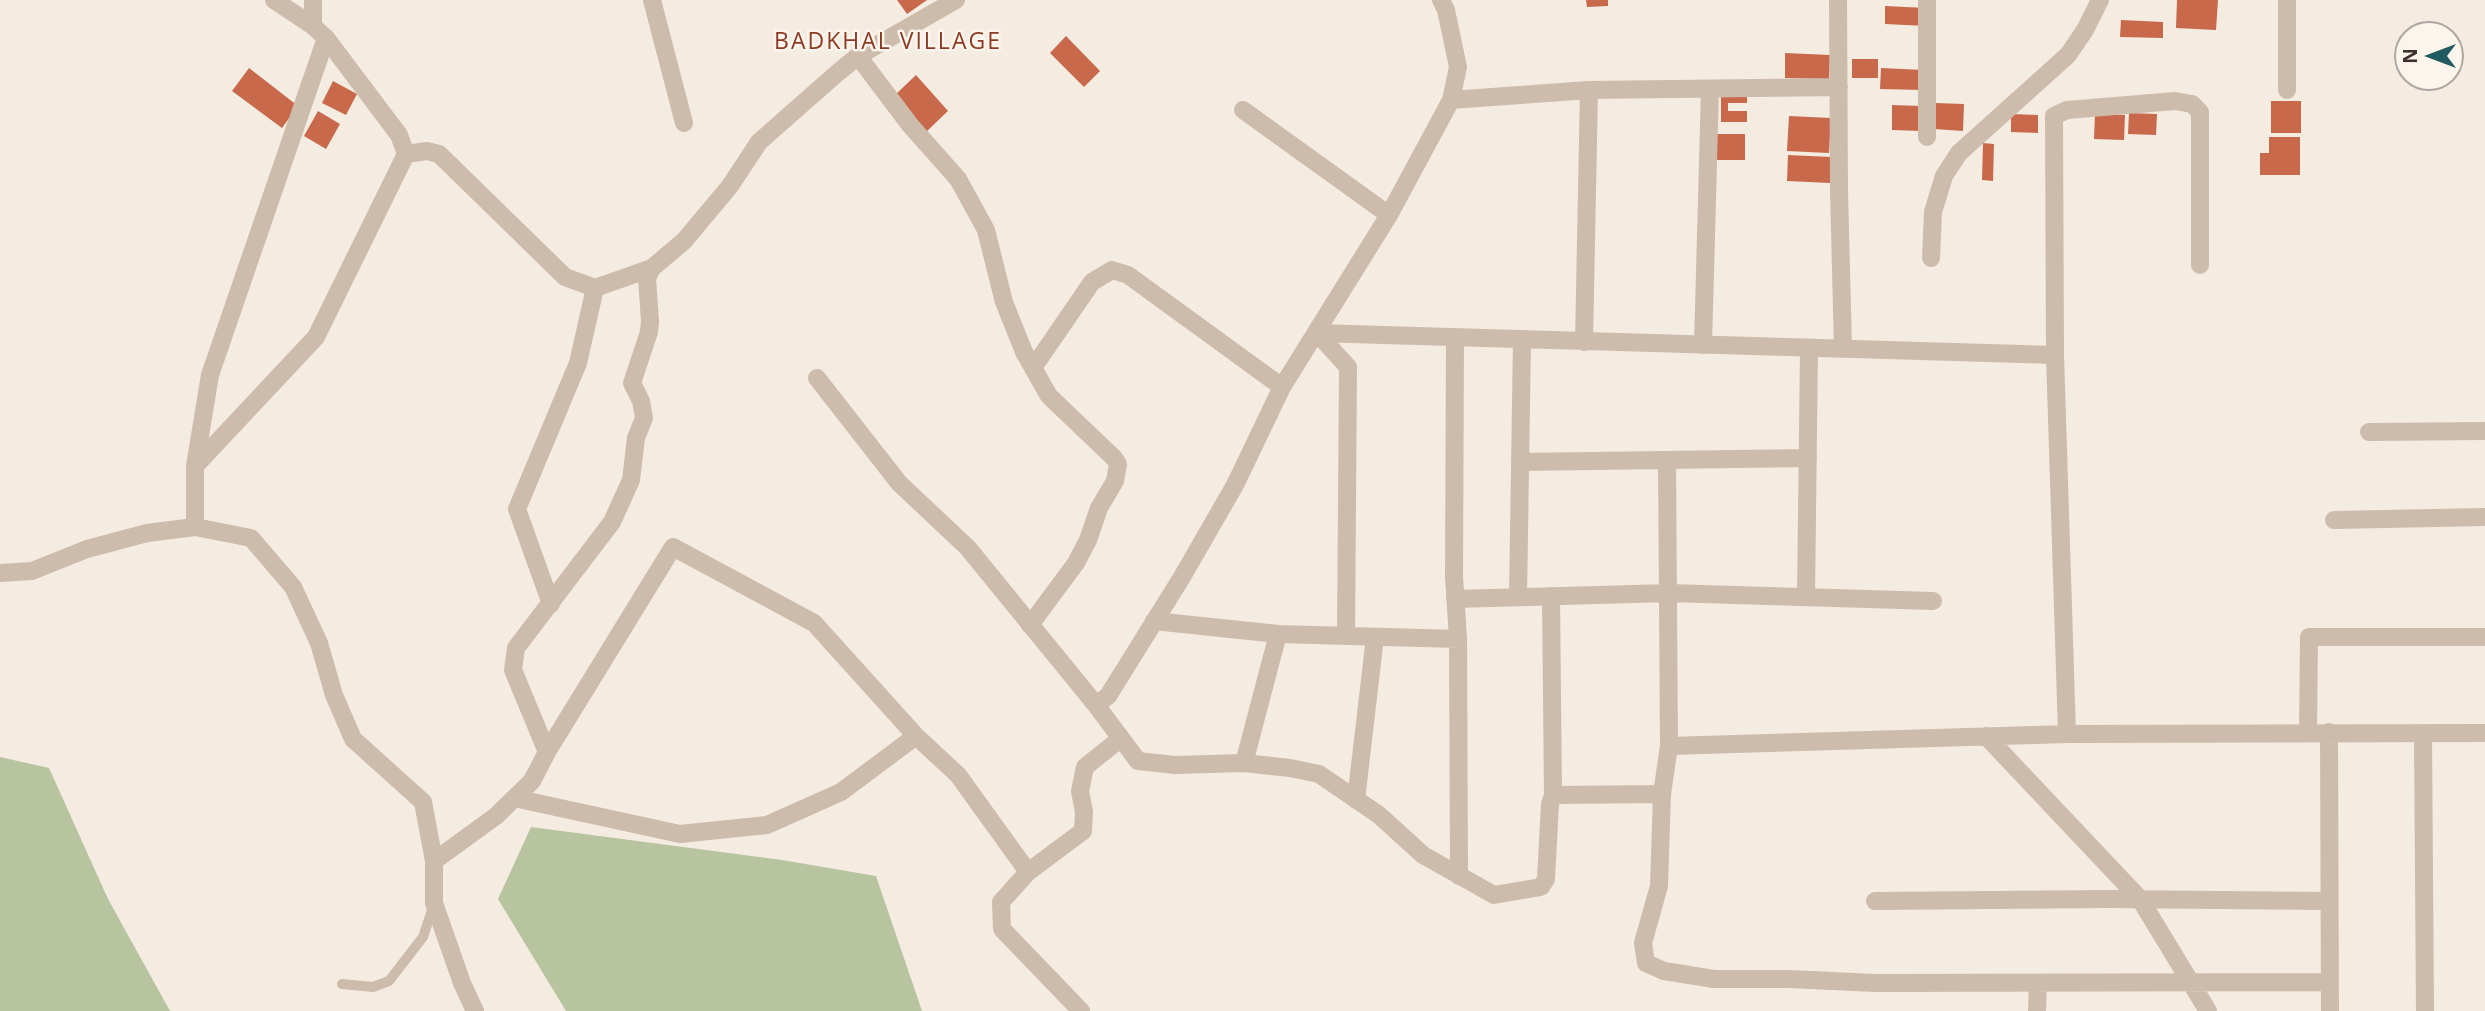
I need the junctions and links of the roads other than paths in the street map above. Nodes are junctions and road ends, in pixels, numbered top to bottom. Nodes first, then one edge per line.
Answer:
1 (274, 0) edge
2 (313, 0) edge
3 (652, 0) edge
4 (956, 0) edge
5 (1441, 0) edge
6 (1838, 0) edge
7 (1927, 0) edge
8 (2085, 0) edge
9 (2100, 0) edge
10 (2287, 0) edge
11 (2085, 30) junction
12 (319, 32) junction
13 (858, 56) junction
14 (1839, 87) junction
15 (1710, 89) junction
16 (1589, 90) junction
17 (2287, 90) dead end
18 (1451, 100) junction
19 (1243, 110) dead end
20 (684, 123) dead end
21 (1927, 137) dead end
22 (406, 154) junction
23 (1389, 215) junction
24 (1931, 258) dead end
25 (2200, 265) dead end
26 (652, 268) junction
27 (595, 288) junction
28 (1317, 332) junction
29 (1455, 338) junction
30 (1522, 340) junction
31 (1584, 342) junction
32 (1703, 345) junction
33 (1809, 348) junction
34 (1843, 349) junction
35 (2055, 355) junction
36 (1033, 368) junction
37 (817, 378) dead end
38 (1282, 387) junction
39 (2485, 431) edge
40 (2369, 432) dead end
41 (1808, 458) junction
42 (1667, 460) junction
43 (1520, 462) junction
44 (195, 466) junction
45 (2485, 517) edge
46 (2334, 520) dead end
47 (195, 527) junction
48 (0, 573) edge
49 (1669, 593) junction
50 (1551, 596) junction
51 (1518, 597) junction
52 (1806, 597) junction
53 (1455, 599) junction
54 (1933, 601) dead end
55 (551, 604) junction
56 (1154, 621) junction
57 (1030, 625) junction
58 (1279, 634) junction
59 (1346, 636) junction
60 (1375, 637) junction
61 (2485, 637) edge
62 (1458, 639) junction
63 (1096, 705) junction
64 (2308, 732) junction
65 (2329, 732) junction
66 (2485, 733) edge
67 (2067, 734) junction
68 (2423, 734) junction
69 (916, 736) junction
70 (1986, 736) junction
71 (1121, 739) junction
72 (1669, 746) junction
73 (547, 752) junction
74 (1244, 763) junction
75 (1662, 794) junction
76 (1553, 795) junction
77 (514, 798) junction
78 (1356, 800) junction
79 (434, 860) junction
80 (1028, 872) junction
81 (1459, 876) junction
82 (2140, 899) junction
83 (1875, 901) dead end
84 (2329, 901) junction
85 (434, 903) junction
86 (2330, 982) junction
87 (2038, 983) junction
88 (2191, 983) junction
89 (342, 984) dead end
90 (475, 1011) edge
91 (1081, 1011) edge
92 (2037, 1011) edge
93 (2208, 1011) edge
94 (2330, 1011) edge
95 (2425, 1011) edge

1 - 12 street
2 - 12 street
3 - 20 street
4 - 13 street
5 - 18 street
6 - 14 street
7 - 21 street
8 - 11 street
9 - 11 street
10 - 17 street
11 - 24 street
12 - 22 street
12 - 44 street
13 - 26 street
13 - 36 street
14 - 15 street
14 - 34 street
15 - 16 street
15 - 32 street
16 - 18 street
16 - 31 street
18 - 23 street
19 - 23 street
22 - 27 street
22 - 44 street
23 - 28 street
25 - 35 street
26 - 27 street
26 - 55 street
27 - 55 street
28 - 29 street
28 - 38 street
28 - 59 street
29 - 30 street
29 - 53 street
30 - 31 street
30 - 43 street
31 - 32 street
32 - 33 street
33 - 34 street
33 - 41 street
34 - 35 street
35 - 67 street
36 - 38 street
36 - 57 street
37 - 57 street
38 - 56 street
39 - 40 street
41 - 42 street
41 - 52 street
42 - 43 street
42 - 49 street
43 - 51 street
44 - 47 street
45 - 46 street
47 - 48 street
47 - 79 street
49 - 50 street
49 - 52 street
49 - 72 street
50 - 51 street
50 - 76 street
51 - 53 street
52 - 54 street
53 - 62 street
55 - 73 street
56 - 58 street
56 - 63 street
57 - 63 street
58 - 59 street
58 - 74 street
59 - 60 street
60 - 62 street
60 - 78 street
61 - 64 street
62 - 81 street
63 - 71 street
64 - 65 street
64 - 67 street
65 - 68 street
65 - 84 street
66 - 68 street
67 - 70 street
68 - 95 street
69 - 73 street
69 - 77 street
69 - 80 street
70 - 72 street
70 - 82 street
71 - 74 street
71 - 80 street
72 - 75 street
73 - 77 street
74 - 78 street
75 - 76 street
75 - 87 street
76 - 81 street
77 - 79 street
78 - 81 street
79 - 85 street
80 - 91 street
82 - 83 street
82 - 84 street
82 - 88 street
84 - 86 street
85 - 89 lane
85 - 90 street
86 - 88 street
86 - 94 street
87 - 88 street
87 - 92 street
88 - 93 street

